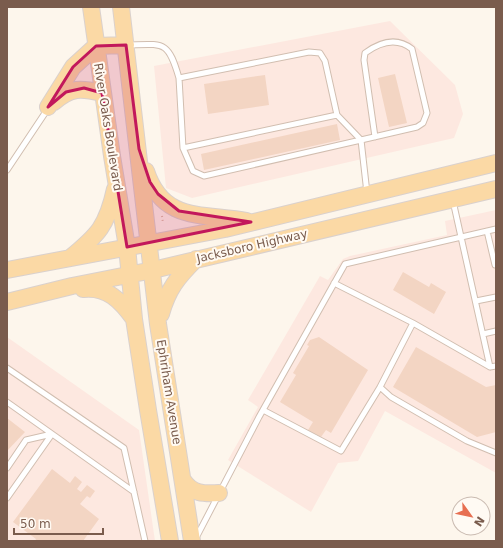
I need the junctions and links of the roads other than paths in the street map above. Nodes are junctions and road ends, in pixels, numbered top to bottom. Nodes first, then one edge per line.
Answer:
1 (91, 7) edge
2 (121, 7) edge
3 (126, 45) junction
4 (96, 46) junction
5 (179, 78) junction
6 (102, 93) junction
7 (48, 107) junction
8 (337, 115) junction
9 (375, 137) junction
10 (361, 140) junction
11 (183, 148) junction
12 (139, 149) junction
13 (496, 163) edge
14 (7, 170) edge
15 (116, 184) junction
16 (496, 189) edge
17 (367, 194) junction
18 (452, 200) junction
19 (251, 222) junction
20 (496, 229) edge
21 (487, 231) junction
22 (461, 236) junction
23 (150, 243) junction
24 (127, 247) junction
25 (70, 259) junction
26 (196, 259) junction
27 (495, 265) dead end
28 (7, 270) edge
29 (153, 270) junction
30 (129, 275) junction
31 (334, 283) junction
32 (24, 297) junction
33 (496, 297) edge
34 (476, 301) junction
35 (7, 302) edge
36 (134, 319) junction
37 (413, 323) junction
38 (158, 324) junction
39 (496, 331) edge
40 (483, 334) junction
41 (493, 366) edge
42 (7, 368) edge
43 (380, 387) junction
44 (7, 402) edge
45 (264, 410) junction
46 (52, 434) junction
47 (496, 453) edge
48 (7, 468) edge
49 (183, 480) junction
50 (134, 492) junction
51 (219, 493) junction
52 (7, 498) edge
53 (145, 541) edge
54 (170, 541) edge
55 (192, 541) edge
56 (195, 541) edge

1 - 4 main road, River Oaks Boulevard
2 - 3 main road
3 - 4 main road
3 - 5 lane
3 - 12 main road
4 - 6 main road, River Oaks Boulevard
4 - 7 main road
5 - 8 lane
5 - 11 lane
6 - 7 main road
6 - 15 main road, River Oaks Boulevard
7 - 14 lane
8 - 10 lane
8 - 11 lane
9 - 9 lane
9 - 10 lane
10 - 11 lane
10 - 17 lane
12 - 19 main road
12 - 23 main road
13 - 17 main road, Jacksboro Highway
15 - 24 main road, River Oaks Boulevard
15 - 25 main road
16 - 18 main road, Jacksboro Highway
17 - 19 main road, Jacksboro Highway
18 - 22 lane
18 - 26 main road, Jacksboro Highway
19 - 23 main road, Jacksboro Highway
20 - 21 lane
21 - 22 lane
21 - 27 lane
22 - 31 lane
22 - 34 lane
23 - 24 main road, Jacksboro Highway
23 - 29 main road, Ephriham Avenue
24 - 25 main road, Jacksboro Highway
24 - 30 main road, Ephriham Avenue
25 - 28 main road, Jacksboro Highway
26 - 29 main road, Jacksboro Highway
26 - 38 main road
29 - 30 main road, Jacksboro Highway
29 - 38 main road, Ephriham Avenue
30 - 32 main road, Jacksboro Highway
30 - 36 main road, Ephriham Avenue
31 - 37 lane
31 - 45 lane
32 - 35 main road, Jacksboro Highway
32 - 36 main road
33 - 34 lane
34 - 40 lane
36 - 54 main road, Ephriham Avenue
37 - 41 lane
37 - 43 lane
38 - 49 main road, Ephriham Avenue
39 - 40 lane
40 - 41 lane
42 - 50 lane
43 - 45 lane
43 - 47 lane
44 - 46 lane
45 - 51 lane
46 - 48 lane
46 - 50 lane
46 - 52 lane
49 - 51 main road
49 - 55 main road, Ephriham Avenue
50 - 53 lane
51 - 56 lane

